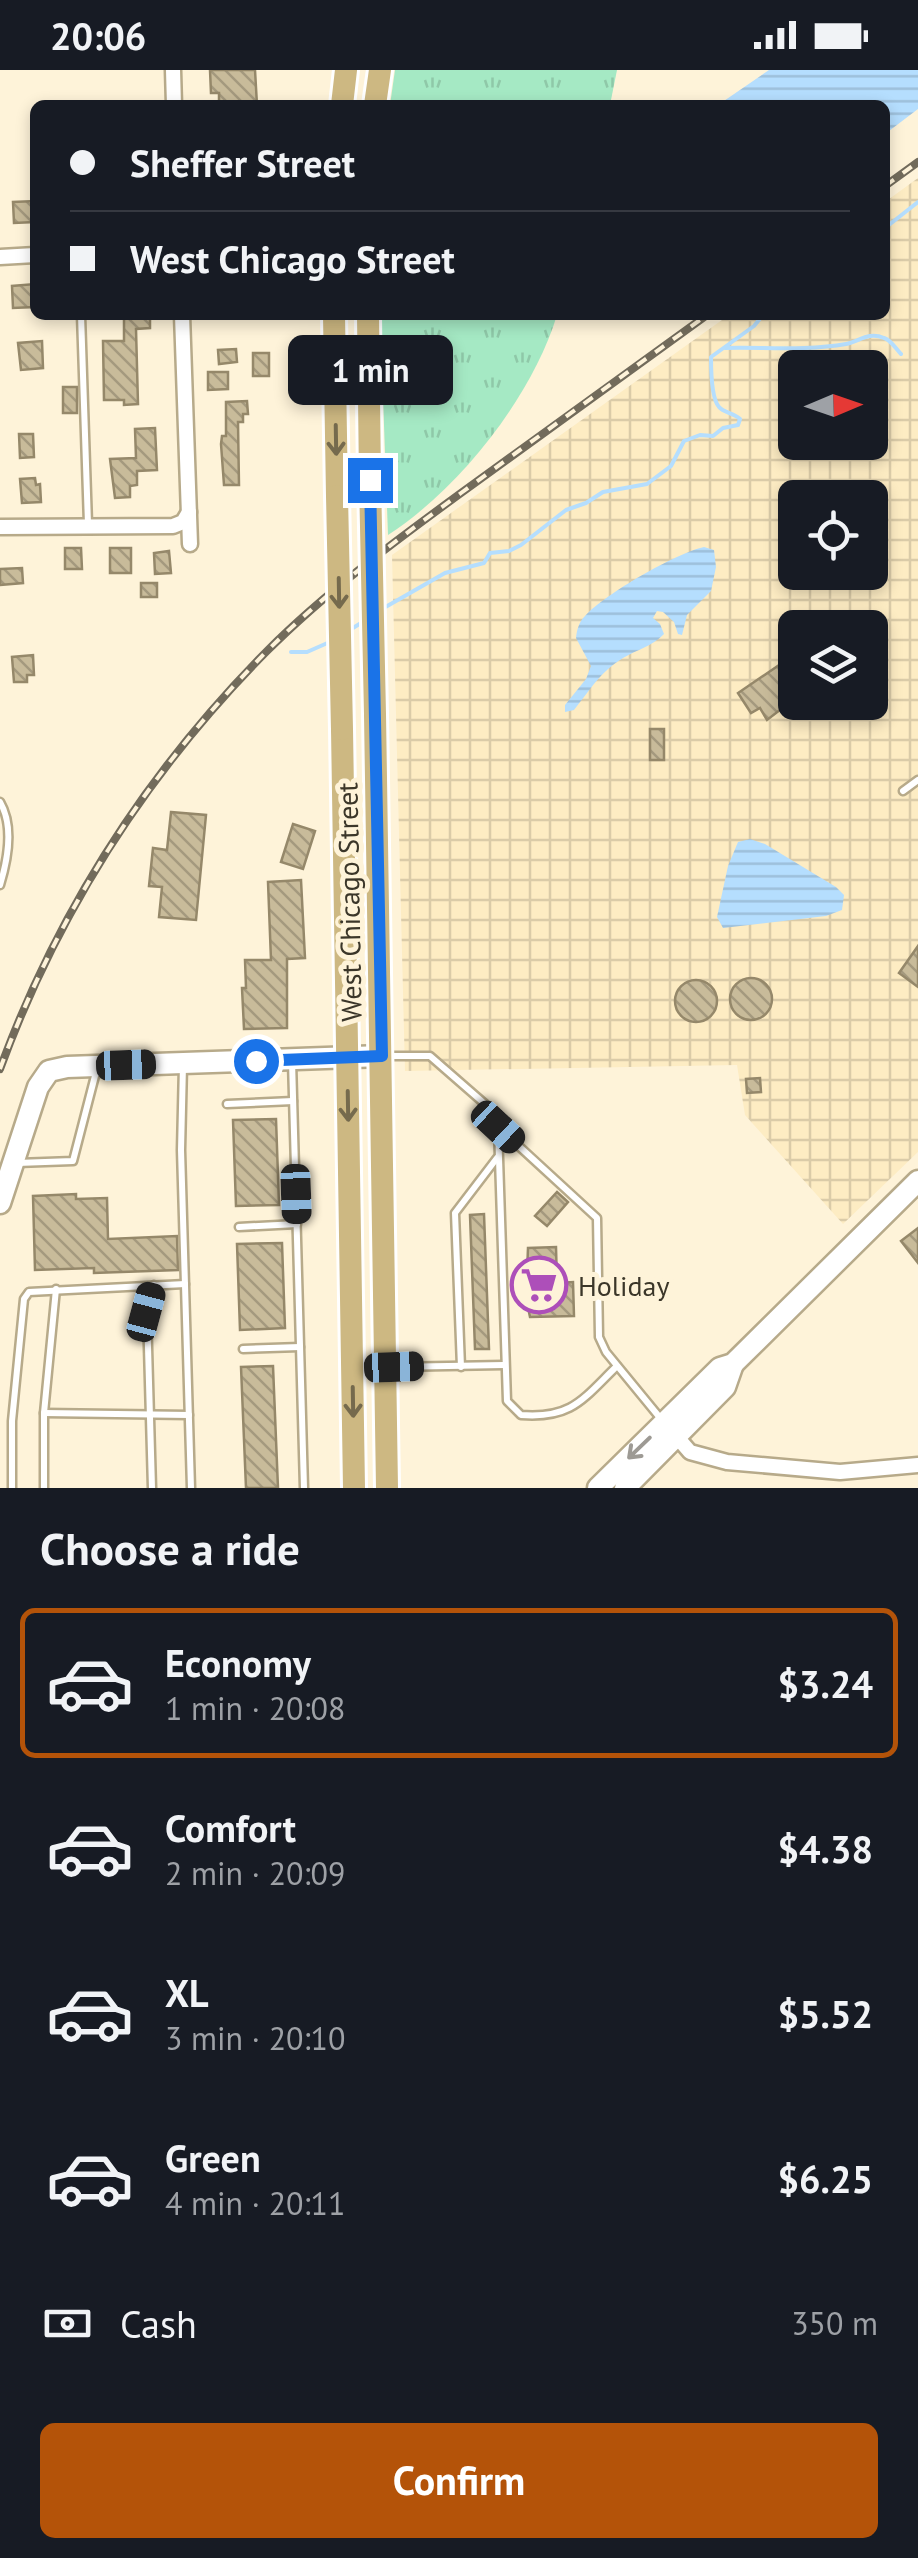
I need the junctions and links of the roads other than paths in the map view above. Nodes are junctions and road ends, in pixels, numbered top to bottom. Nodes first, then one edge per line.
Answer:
1 (173, 70) edge
2 (346, 70) edge
3 (380, 70) edge
4 (174, 100) edge
5 (343, 100) edge
6 (376, 100) edge
7 (30, 256) edge
8 (0, 257) edge
9 (81, 320) edge
10 (182, 320) edge
11 (334, 320) edge
12 (368, 320) edge
13 (189, 512) junction
14 (88, 524) junction
15 (0, 528) edge
16 (190, 544) dead end
17 (918, 780) edge
18 (903, 791) dead end
19 (0, 802) edge
20 (0, 885) edge
21 (382, 1056) junction
22 (348, 1057) junction
23 (292, 1059) junction
24 (183, 1064) junction
25 (98, 1066) junction
26 (293, 1102) junction
27 (227, 1104) dead end
28 (498, 1127) junction
29 (381, 1150) junction
30 (498, 1158) junction
31 (14, 1163) junction
32 (918, 1181) edge
33 (0, 1202) edge
34 (383, 1208) junction
35 (297, 1224) junction
36 (239, 1226) dead end
37 (185, 1284) junction
38 (154, 1285) junction
39 (56, 1289) junction
40 (300, 1347) junction
41 (244, 1349) dead end
42 (504, 1365) junction
43 (617, 1366) junction
44 (390, 1367) junction
45 (461, 1367) junction
46 (44, 1413) junction
47 (189, 1416) junction
48 (149, 1417) junction
49 (670, 1430) junction
50 (918, 1466) edge
51 (12, 1488) edge
52 (44, 1488) edge
53 (152, 1488) edge
54 (191, 1488) edge
55 (304, 1488) edge
56 (354, 1488) edge
57 (387, 1488) edge
58 (396, 1488) edge
59 (598, 1488) edge
60 (625, 1488) edge

1 - 4 street
2 - 5 main road
3 - 6 main road
7 - 8 street
9 - 14 lane
10 - 13 street
11 -> 22 main road, West Chicago Street, bridge
12 - 21 main road, West Chicago Street, bridge
13 - 14 street
13 - 16 street
14 - 15 street
17 - 18 lane
19 - 20 lane
21 - 22 main road
21 - 28 lane
21 - 29 main road, West Chicago Street
22 - 23 main road
22 - 34 main road
22 -> 56 main road, West Chicago Street
23 - 24 main road
23 - 26 lane
24 - 25 main road
24 - 37 lane
25 - 31 main road
25 - 31 lane
26 - 27 lane
26 - 35 lane
28 - 30 lane
28 - 43 lane
29 - 34 main road, West Chicago Street
29 - 44 main road
30 - 42 lane
30 - 45 lane
31 - 33 main road
32 - 49 main road
34 - 44 main road, West Chicago Street
35 - 36 lane
35 - 40 lane
37 - 38 lane
37 - 47 lane
38 - 39 lane
38 - 48 lane
39 - 46 lane
39 - 51 lane
40 - 41 lane
40 - 55 lane
42 - 43 lane
42 - 45 lane
43 - 49 lane
44 - 45 lane
44 - 57 main road, West Chicago Street
44 - 58 main road
46 - 48 lane
46 - 52 lane
47 - 48 lane
47 - 54 lane
48 - 53 lane
49 - 50 street
49 -> 59 main road
49 - 60 main road

